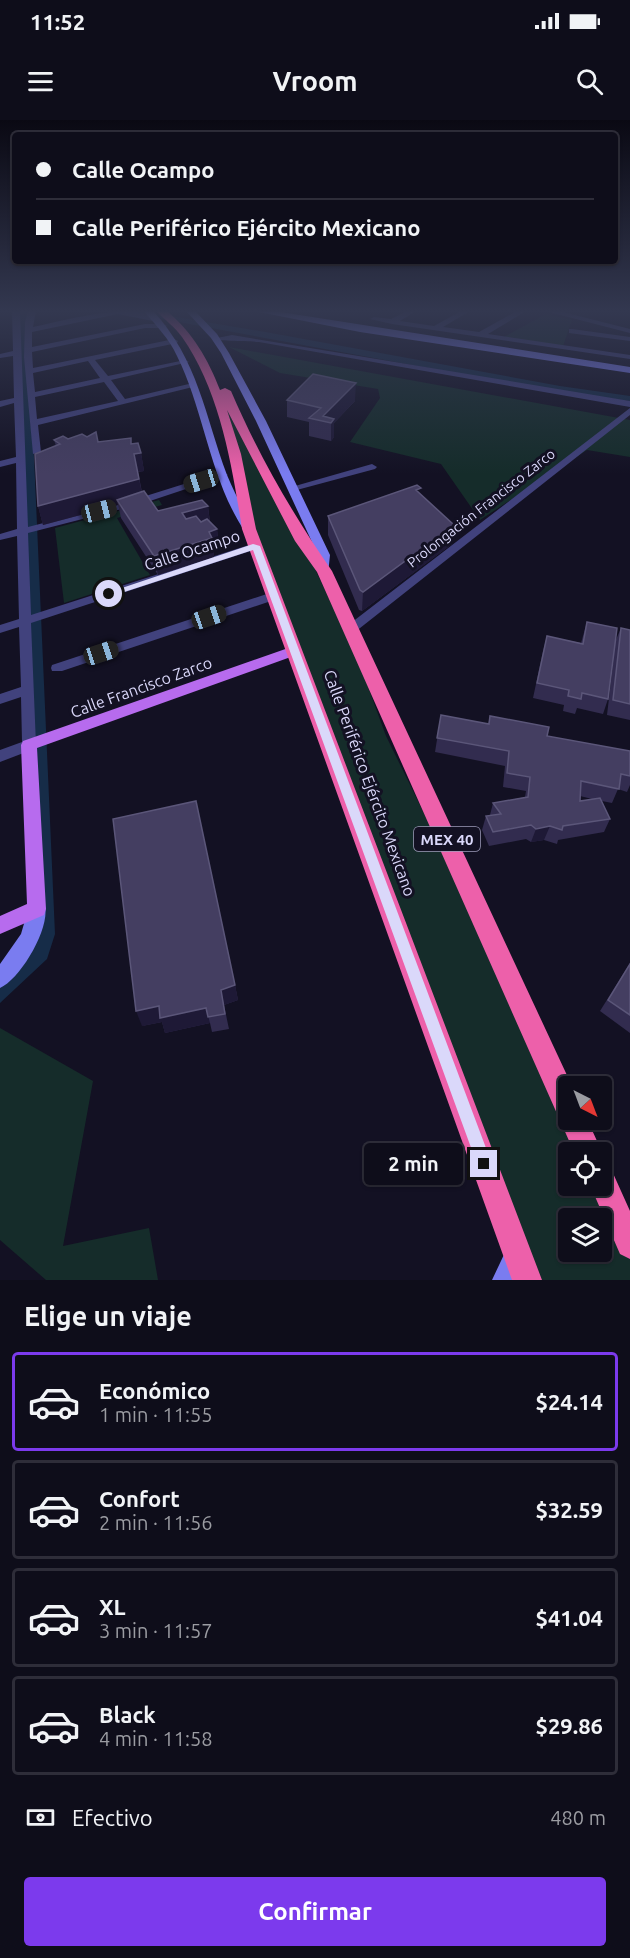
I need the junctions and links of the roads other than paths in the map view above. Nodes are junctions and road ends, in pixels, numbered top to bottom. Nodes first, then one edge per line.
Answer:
1 (17, 365) edge
2 (30, 365) edge
3 (57, 365) edge
4 (95, 365) edge
5 (170, 365) edge
6 (186, 365) edge
7 (230, 365) edge
8 (402, 365) edge
9 (596, 365) edge
10 (210, 367) joint
11 (630, 370) edge
12 (30, 371) junction
13 (105, 379) junction
14 (193, 386) junction
15 (31, 394) junction
16 (18, 400) junction
17 (123, 402) junction
18 (0, 404) edge
19 (630, 404) edge
20 (630, 411) edge
21 (34, 423) junction
22 (36, 452) edge
23 (20, 459) junction
24 (0, 464) edge
25 (372, 467) dead end
26 (223, 475) junction
27 (293, 488) junction
28 (25, 530) junction
29 (0, 537) edge
30 (253, 537) junction
31 (324, 571) junction
32 (273, 596) junction
33 (28, 620) junction
34 (0, 629) edge
35 (351, 629) junction
36 (294, 651) junction
37 (57, 668) dead end
38 (28, 690) junction
39 (0, 699) edge
40 (33, 744) junction
41 (0, 756) edge
42 (37, 909) junction
43 (0, 925) edge
44 (0, 978) edge
45 (558, 1086) edge
46 (609, 1196) edge
47 (630, 1244) edge
48 (518, 1253) junction
49 (505, 1280) edge
50 (527, 1280) edge

1 - 16 street
2 - 12 street
3 - 12 street
4 - 13 street
5 - 13 street
6 - 14 main road, MEX 40
7 - 27 main road
8 - 19 street
9 - 11 main road
10 - 30 highway, Calle Periférico Ejército Mexicano / MEX 40
10 - 31 highway, Calle Periférico Ejército Mexicano / MEX 40
12 - 15 street
13 - 15 street
13 - 17 street
14 - 17 street
14 - 26 main road, MEX 40
15 - 21 street
16 - 18 street
16 - 23 street
17 - 21 street
20 - 35 street, Prolongación Francisco Zarco
21 - 22 street
23 - 24 street
23 - 28 street
25 - 27 street
26 - 28 street
26 - 30 main road, MEX 40
27 - 31 main road
28 - 29 street
28 - 33 street
30 - 32 highway, Calle Periférico Ejército Mexicano / MEX 40
30 - 33 street, Calle Ocampo
31 - 35 highway, Calle Periférico Ejército Mexicano / MEX 40
32 - 36 highway, Calle Periférico Ejército Mexicano / MEX 40
32 - 37 street
33 - 34 street, Calle Ocampo
33 - 38 street
35 - 45 highway, Calle Periférico Ejército Mexicano / MEX 40
36 - 40 main road, Calle Francisco Zarco
36 - 48 highway, Calle Periférico Ejército Mexicano / MEX 40
38 - 39 street
38 - 40 street
40 - 41 street, Calle Francisco Zarco
40 - 42 main road
42 - 43 main road
42 - 44 main road
46 - 47 highway
48 - 49 main road
48 - 50 highway, Calle Periférico Ejército Mexicano / MEX 40

